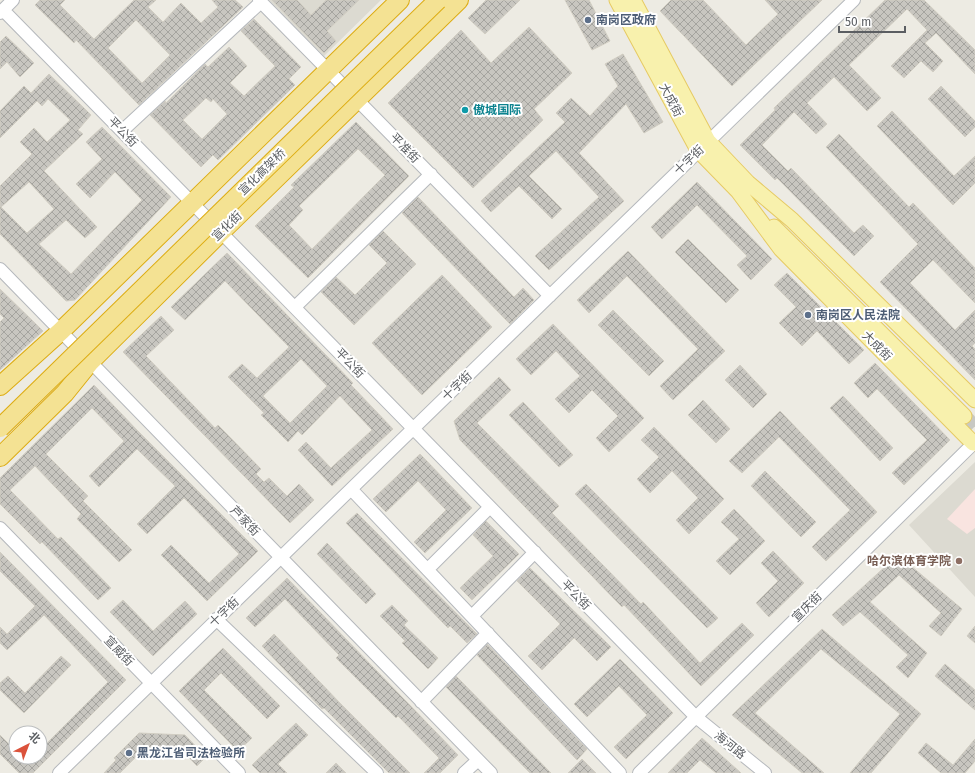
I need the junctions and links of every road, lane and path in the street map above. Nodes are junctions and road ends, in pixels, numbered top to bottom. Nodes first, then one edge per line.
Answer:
1 (13, 0) edge
2 (400, 0) edge
3 (422, 0) edge
4 (438, 0) edge
5 (459, 0) edge
6 (617, 0) edge
7 (854, 0) edge
8 (260, 1) edge
9 (637, 2) edge
10 (2, 11) edge
11 (329, 70) junction
12 (358, 99) junction
13 (122, 131) junction
14 (703, 146) junction
15 (431, 174) junction
16 (743, 187) junction
17 (192, 203) junction
18 (221, 232) junction
19 (0, 269) edge
20 (550, 296) junction
21 (295, 307) junction
22 (61, 331) junction
23 (90, 362) junction
24 (0, 386) edge
25 (0, 400) edge
26 (969, 408) tunnel mouth
27 (0, 413) edge
28 (8, 428) edge
29 (413, 428) junction
30 (974, 442) edge
31 (0, 443) edge
32 (0, 457) edge
33 (351, 489) junction
34 (490, 507) junction
35 (0, 528) edge
36 (535, 552) junction
37 (280, 557) junction
38 (428, 569) junction
39 (472, 616) junction
40 (216, 619) junction
41 (488, 633) junction
42 (151, 683) junction
43 (421, 702) junction
44 (696, 717) junction
45 (478, 760) junction
46 (59, 773) edge
47 (239, 773) edge
48 (377, 773) edge
49 (464, 773) edge
50 (491, 773) edge
51 (620, 773) edge
52 (639, 773) edge
53 (765, 773) edge

1 - 10 street
2 - 11 highway
3 - 27 highway, 宣化高架桥
4 - 28 highway, 宣化高架桥, bridge
5 - 12 highway, 宣化街
6 - 14 main road, 大成街
7 - 14 street, 十字街
8 - 11 street, 平准街
8 - 13 street
9 - 14 main road, 大成街
10 - 13 street, 平公街
11 - 12 street, 平准街
11 - 17 highway
12 - 15 street, 平准街
12 - 18 highway, 宣化街
13 - 17 street, 平公街
14 - 16 main road, 大成街
14 - 20 street, 十字街
15 - 20 street, 平准街
15 - 21 street
16 - 26 main road, 大成街
16 - 30 main road, 大成街
17 - 18 street, 平公街
17 - 22 highway
18 - 21 street, 平公街
18 - 23 highway, 宣化街
19 - 22 street, 芦家街
20 - 29 street, 十字街
21 - 29 street, 平公街
22 - 23 street, 芦家街
22 - 24 highway
22 - 25 highway
23 - 28 highway
23 - 32 highway, 宣化街
23 - 37 street, 芦家街
28 - 31 highway
29 - 33 street, 十字街
29 - 34 street, 平公街
30 - 44 street, 宣庆街
33 - 37 street, 十字街
33 - 38 street
34 - 36 street, 平公街
34 - 38 street
35 - 42 street, 宣威街
36 - 39 street
36 - 44 street, 平公街
37 - 40 street, 十字街
37 - 43 street, 芦家街
38 - 39 street
39 - 41 street
40 - 42 street, 十字街
40 - 48 street
41 - 43 street
41 - 51 street
42 - 46 street, 十字街
42 - 47 street, 宣威街
43 - 45 street, 芦家街
44 - 52 street, 宣庆街
44 - 53 street, 海河路
45 - 49 street
45 - 50 street, 芦家街

